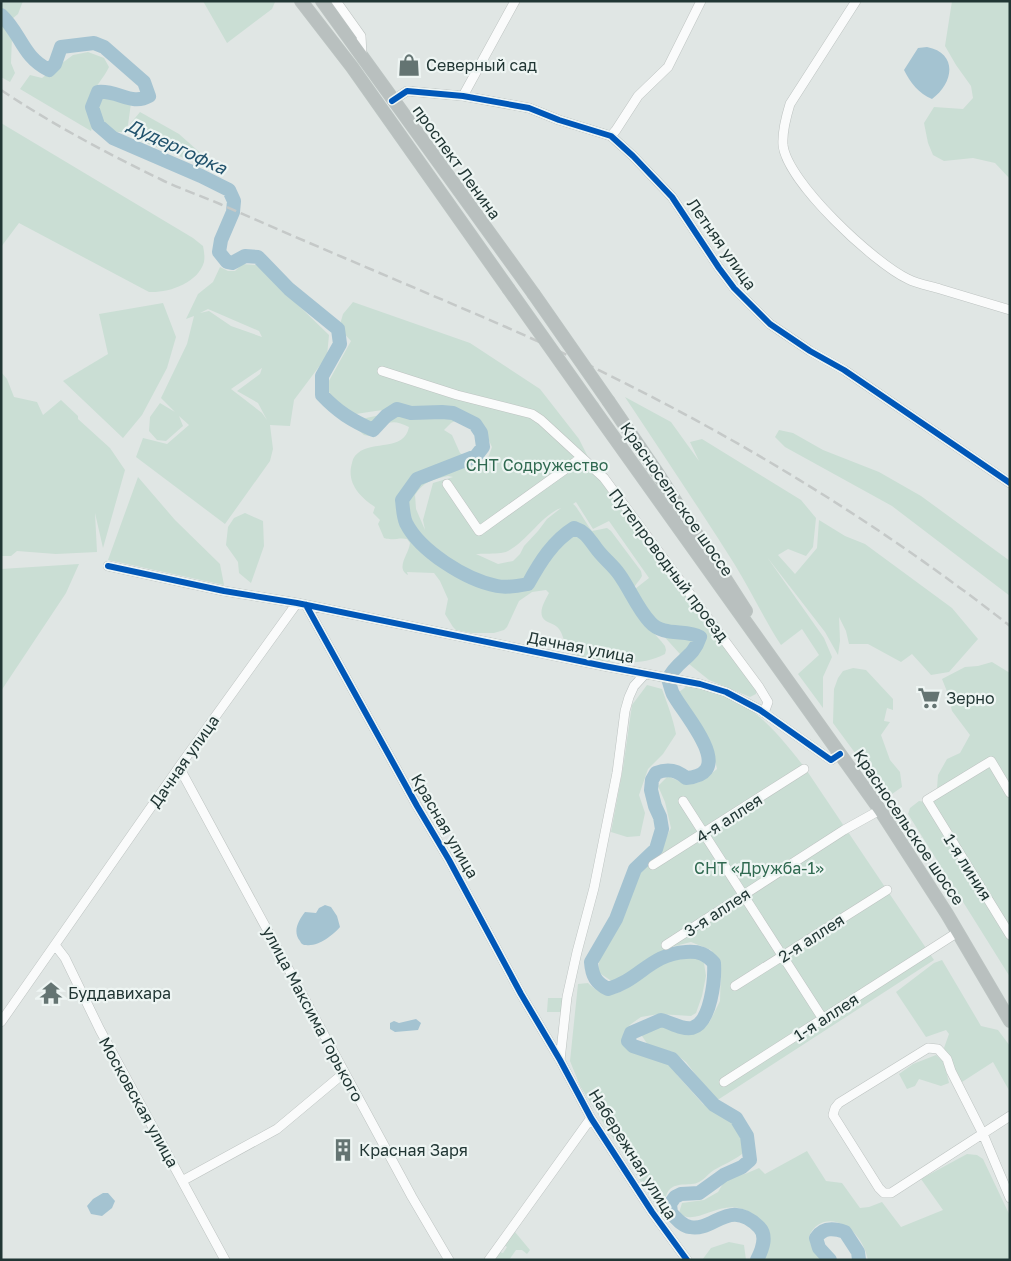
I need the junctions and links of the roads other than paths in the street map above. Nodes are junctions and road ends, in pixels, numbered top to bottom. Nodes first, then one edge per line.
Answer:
1 (301, 1) edge
2 (322, 1) edge
3 (336, 1) edge
4 (515, 1) edge
5 (701, 1) edge
6 (856, 1) edge
7 (362, 58) junction
8 (463, 96) junction
9 (392, 101) junction
10 (610, 136) junction
11 (1010, 310) edge
12 (382, 372) dead end
13 (609, 402) joint
14 (593, 408) joint
15 (581, 458) junction
16 (1010, 483) edge
17 (447, 484) dead end
18 (108, 566) dead end
19 (301, 604) junction
20 (770, 658) junction
21 (645, 674) junction
22 (764, 713) junction
23 (840, 754) junction
24 (179, 767) junction
25 (804, 770) dead end
26 (1010, 793) edge
27 (683, 800) dead end
28 (880, 810) junction
29 (704, 834) junction
30 (653, 866) dead end
31 (887, 890) dead end
32 (744, 895) junction
33 (958, 932) junction
34 (1010, 935) edge
35 (54, 945) junction
36 (666, 945) dead end
37 (784, 956) junction
38 (735, 986) dead end
39 (823, 1019) junction
40 (1010, 1021) edge
41 (1, 1022) edge
42 (560, 1060) junction
43 (344, 1073) junction
44 (724, 1082) dead end
45 (1010, 1116) edge
46 (591, 1118) junction
47 (983, 1134) junction
48 (182, 1181) junction
49 (1010, 1198) edge
50 (225, 1260) edge
51 (448, 1260) edge
52 (489, 1260) edge
53 (687, 1260) edge

1 - 14 highway, проспект Ленина, bridge
2 - 7 highway, проспект Ленина
3 - 7 street
4 - 8 street
5 - 10 street
6 - 11 street
7 - 9 highway, проспект Ленина
8 - 9 street, Летняя улица
8 - 10 street, Летняя улица
9 - 13 highway, проспект Ленина, bridge
10 - 16 street, Летняя улица
12 - 15 street, Путепроводный проезд
13 - 20 highway, Красносельское шоссе
14 - 20 highway, Красносельское шоссе
15 - 17 street
15 - 22 street, Путепроводный проезд
18 - 19 street
19 - 21 street, Дачная улица
19 - 24 street, Дачная улица
19 - 42 street, Красная улица
20 - 23 highway, Красносельское шоссе
21 - 22 street, Дачная улица
21 - 42 street
22 - 23 street, Дачная улица
23 - 28 highway, Красносельское шоссе
24 - 35 street, Дачная улица
24 - 43 street, улица Максима Горького
25 - 29 street, 4-я аллея
26 - 34 street, 1-я линия
27 - 29 street
28 - 32 street, 3-я аллея
28 - 33 highway, Красносельское шоссе
29 - 30 street, 4-я аллея
29 - 32 street
31 - 37 street, 2-я аллея
32 - 36 street, 3-я аллея
32 - 37 street
33 - 39 street, 1-я аллея
33 - 40 highway, Красносельское шоссе
35 - 41 street, Дачная улица
35 - 48 street, Московская улица
37 - 38 street, 2-я аллея
37 - 39 street
39 - 44 street, 1-я аллея
42 - 46 street, Набережная улица
43 - 48 street
43 - 51 street, улица Максима Горького
45 - 47 street
46 - 52 street
46 - 53 street, Набережная улица
47 - 47 street
47 - 49 street
48 - 50 street, Московская улица

